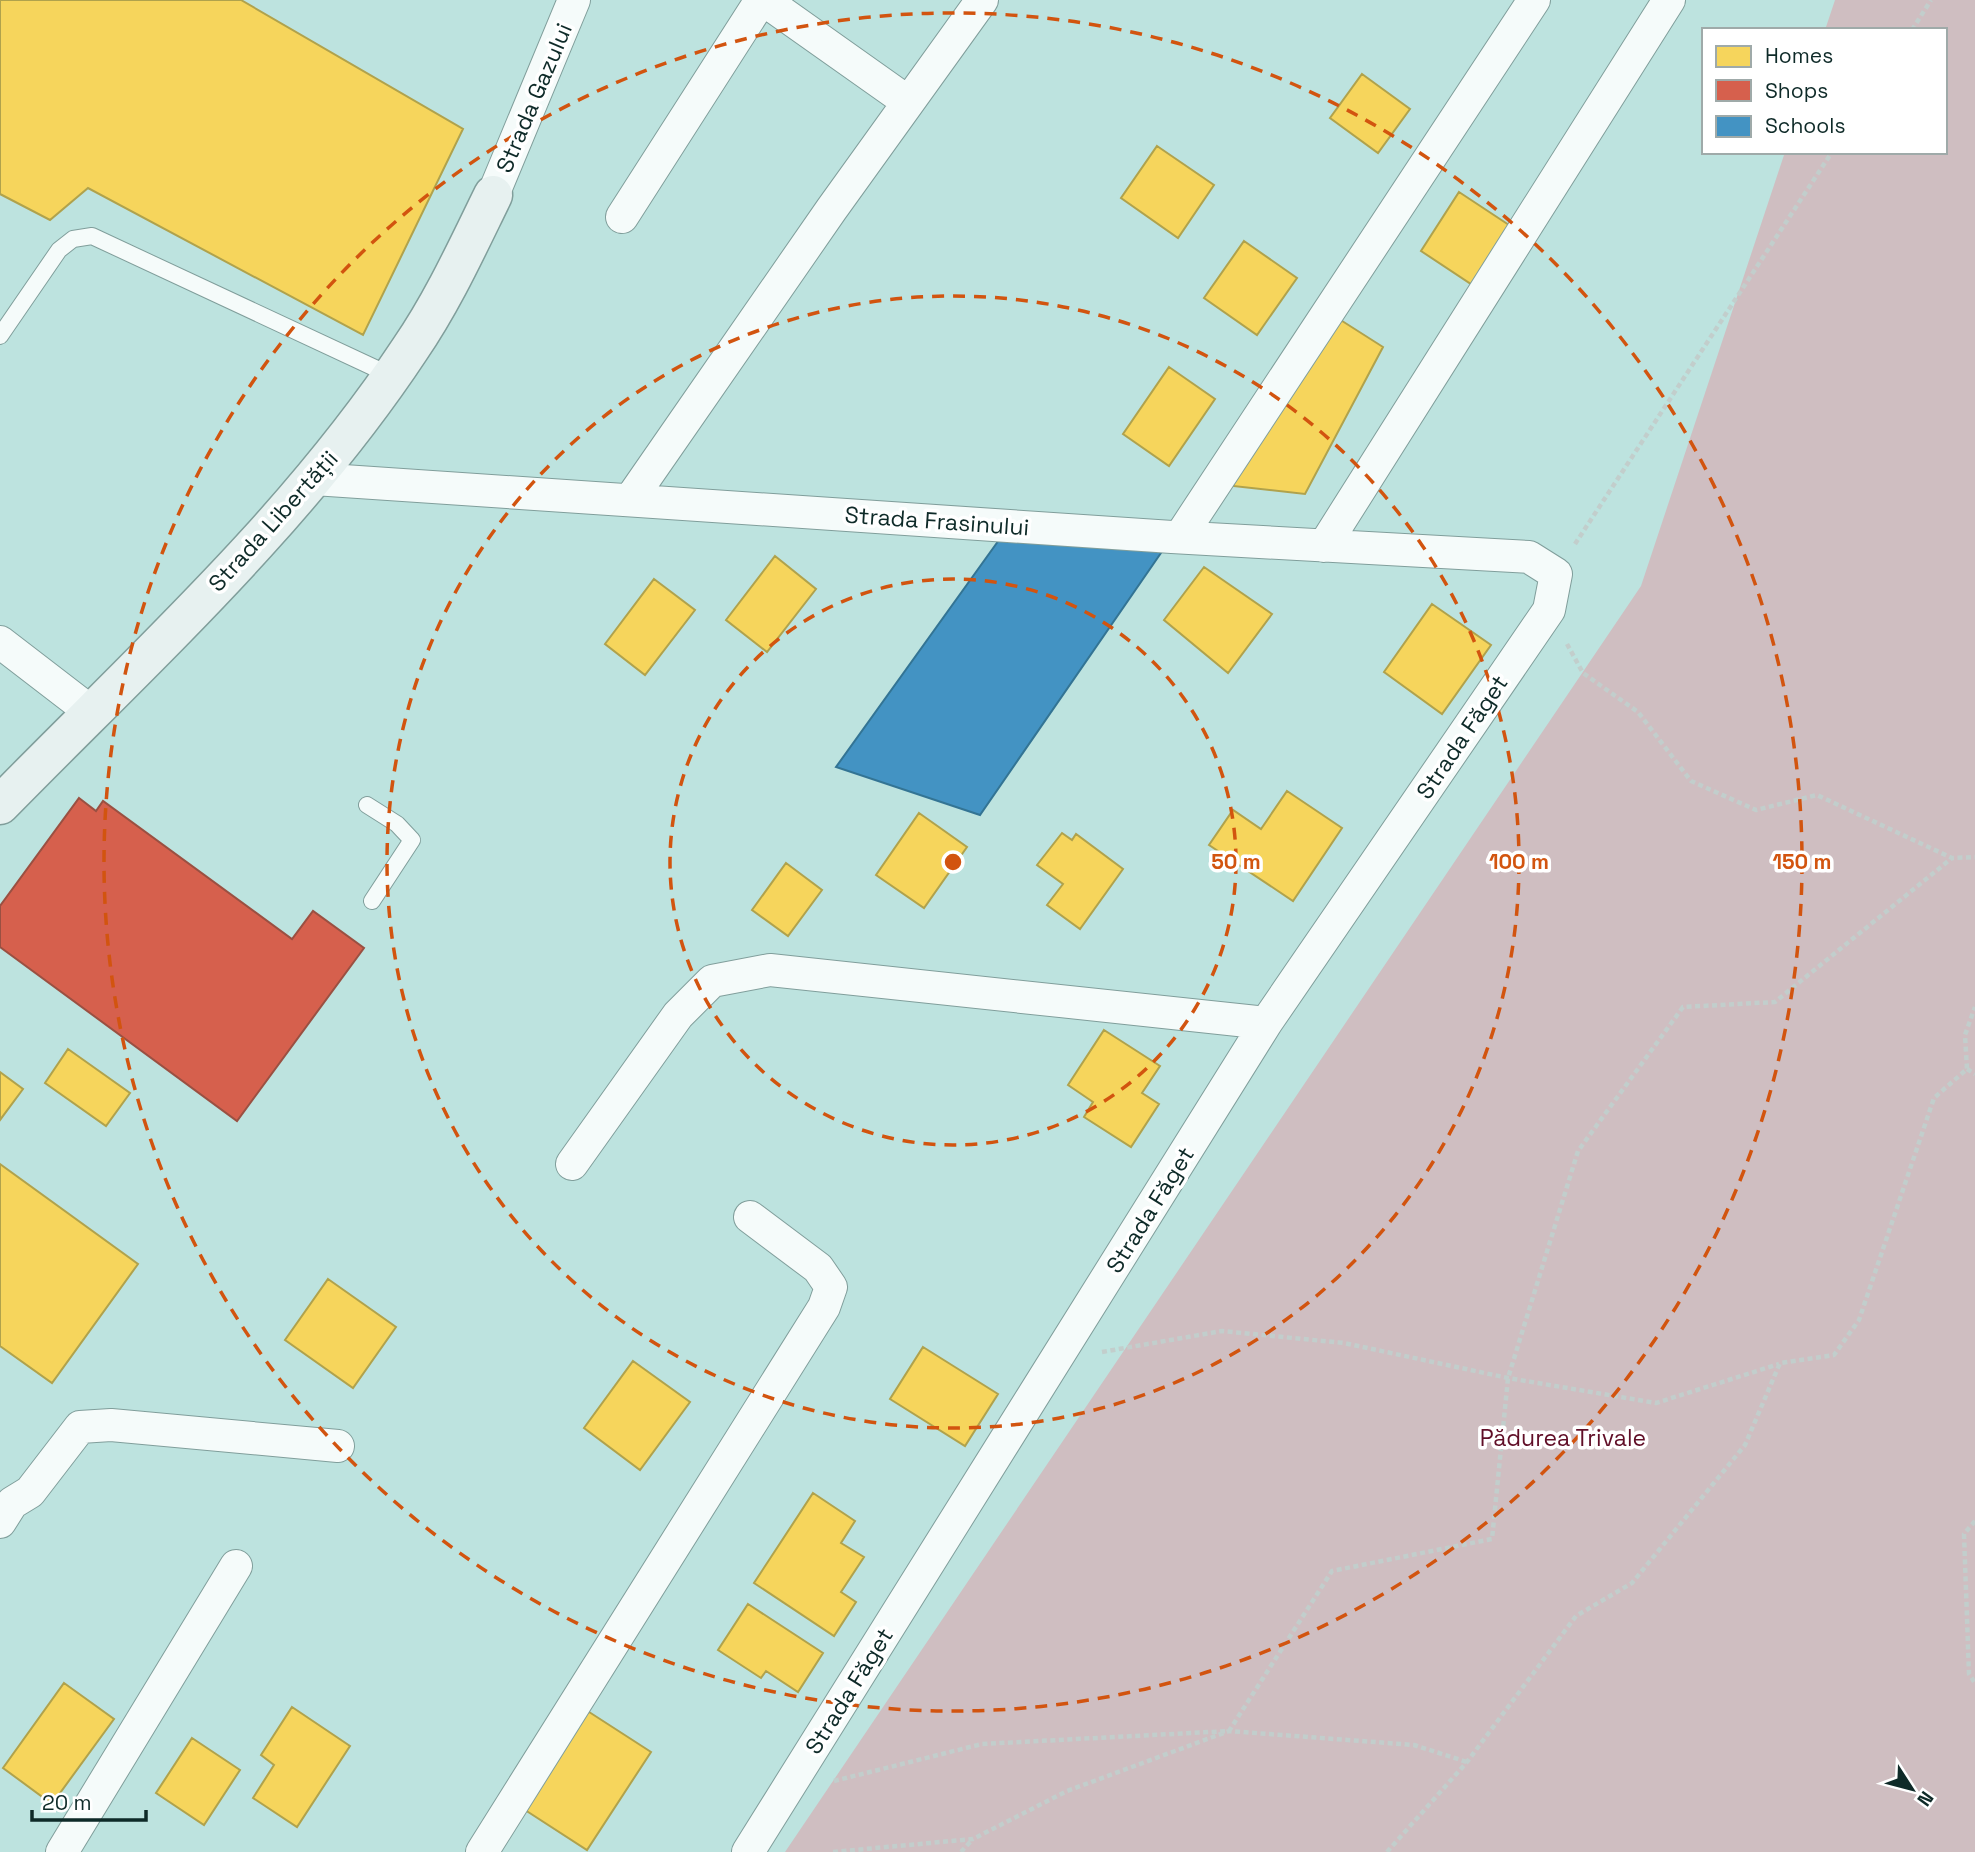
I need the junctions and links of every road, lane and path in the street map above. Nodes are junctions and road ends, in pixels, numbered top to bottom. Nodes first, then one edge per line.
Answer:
1 (575, 0) edge
2 (763, 0) edge
3 (982, 0) edge
4 (1534, 0) edge
5 (1670, 0) edge
6 (1931, 0) edge
7 (1913, 28) edge
8 (908, 102) junction
9 (1831, 154) edge
10 (493, 195) joint
11 (622, 217) dead end
12 (0, 336) edge
13 (392, 376) junction
14 (314, 478) junction
15 (630, 500) junction
16 (1180, 537) junction
17 (1324, 545) junction
18 (1556, 574) junction
19 (1549, 610) junction
20 (0, 642) edge
21 (91, 712) junction
22 (0, 805) edge
23 (367, 805) dead end
24 (1952, 858) junction
25 (1975, 858) edge
26 (372, 901) dead end
27 (1975, 1007) edge
28 (1266, 1024) junction
29 (1967, 1069) junction
30 (1975, 1074) edge
31 (572, 1164) dead end
32 (750, 1217) dead end
33 (1056, 1360) junction
34 (1780, 1363) junction
35 (1508, 1378) junction
36 (338, 1446) dead end
37 (1975, 1521) edge
38 (0, 1522) edge
39 (236, 1566) dead end
40 (1975, 1683) edge
41 (1229, 1731) junction
42 (1467, 1762) junction
43 (785, 1793) junction
44 (973, 1839) junction
45 (62, 1852) edge
46 (482, 1852) edge
47 (748, 1852) edge
48 (833, 1852) edge
49 (961, 1852) edge
50 (1387, 1852) edge

1 - 10 street, Strada Gazului
2 - 8 street
2 - 11 street
3 - 8 street
4 - 16 street
5 - 17 street
6 - 7 path
8 - 15 street
9 - 18 path
10 - 13 street, Strada Libertății
12 - 13 lane
13 - 14 street, Strada Libertății
14 - 15 street, Strada Frasinului
14 - 21 street, Strada Libertății
15 - 16 street, Strada Frasinului
16 - 17 street, Strada Frasinului
17 - 18 street, Strada Frasinului
18 - 19 street, Strada Făget
19 - 24 path
19 - 28 street, Strada Făget
20 - 21 street
21 - 22 street, Strada Libertății
23 - 26 lane
24 - 25 path
24 - 35 path
27 - 29 path
28 - 31 street
28 - 33 street, Strada Făget
29 - 30 path
29 - 34 path
32 - 46 street
33 - 35 path
33 - 43 street, Strada Făget
34 - 35 path
34 - 42 path
35 - 41 path
36 - 38 street
37 - 40 path
39 - 45 street
41 - 42 path
41 - 43 path
41 - 44 path
42 - 50 path
43 - 47 street, Strada Făget
44 - 48 path
44 - 49 path

